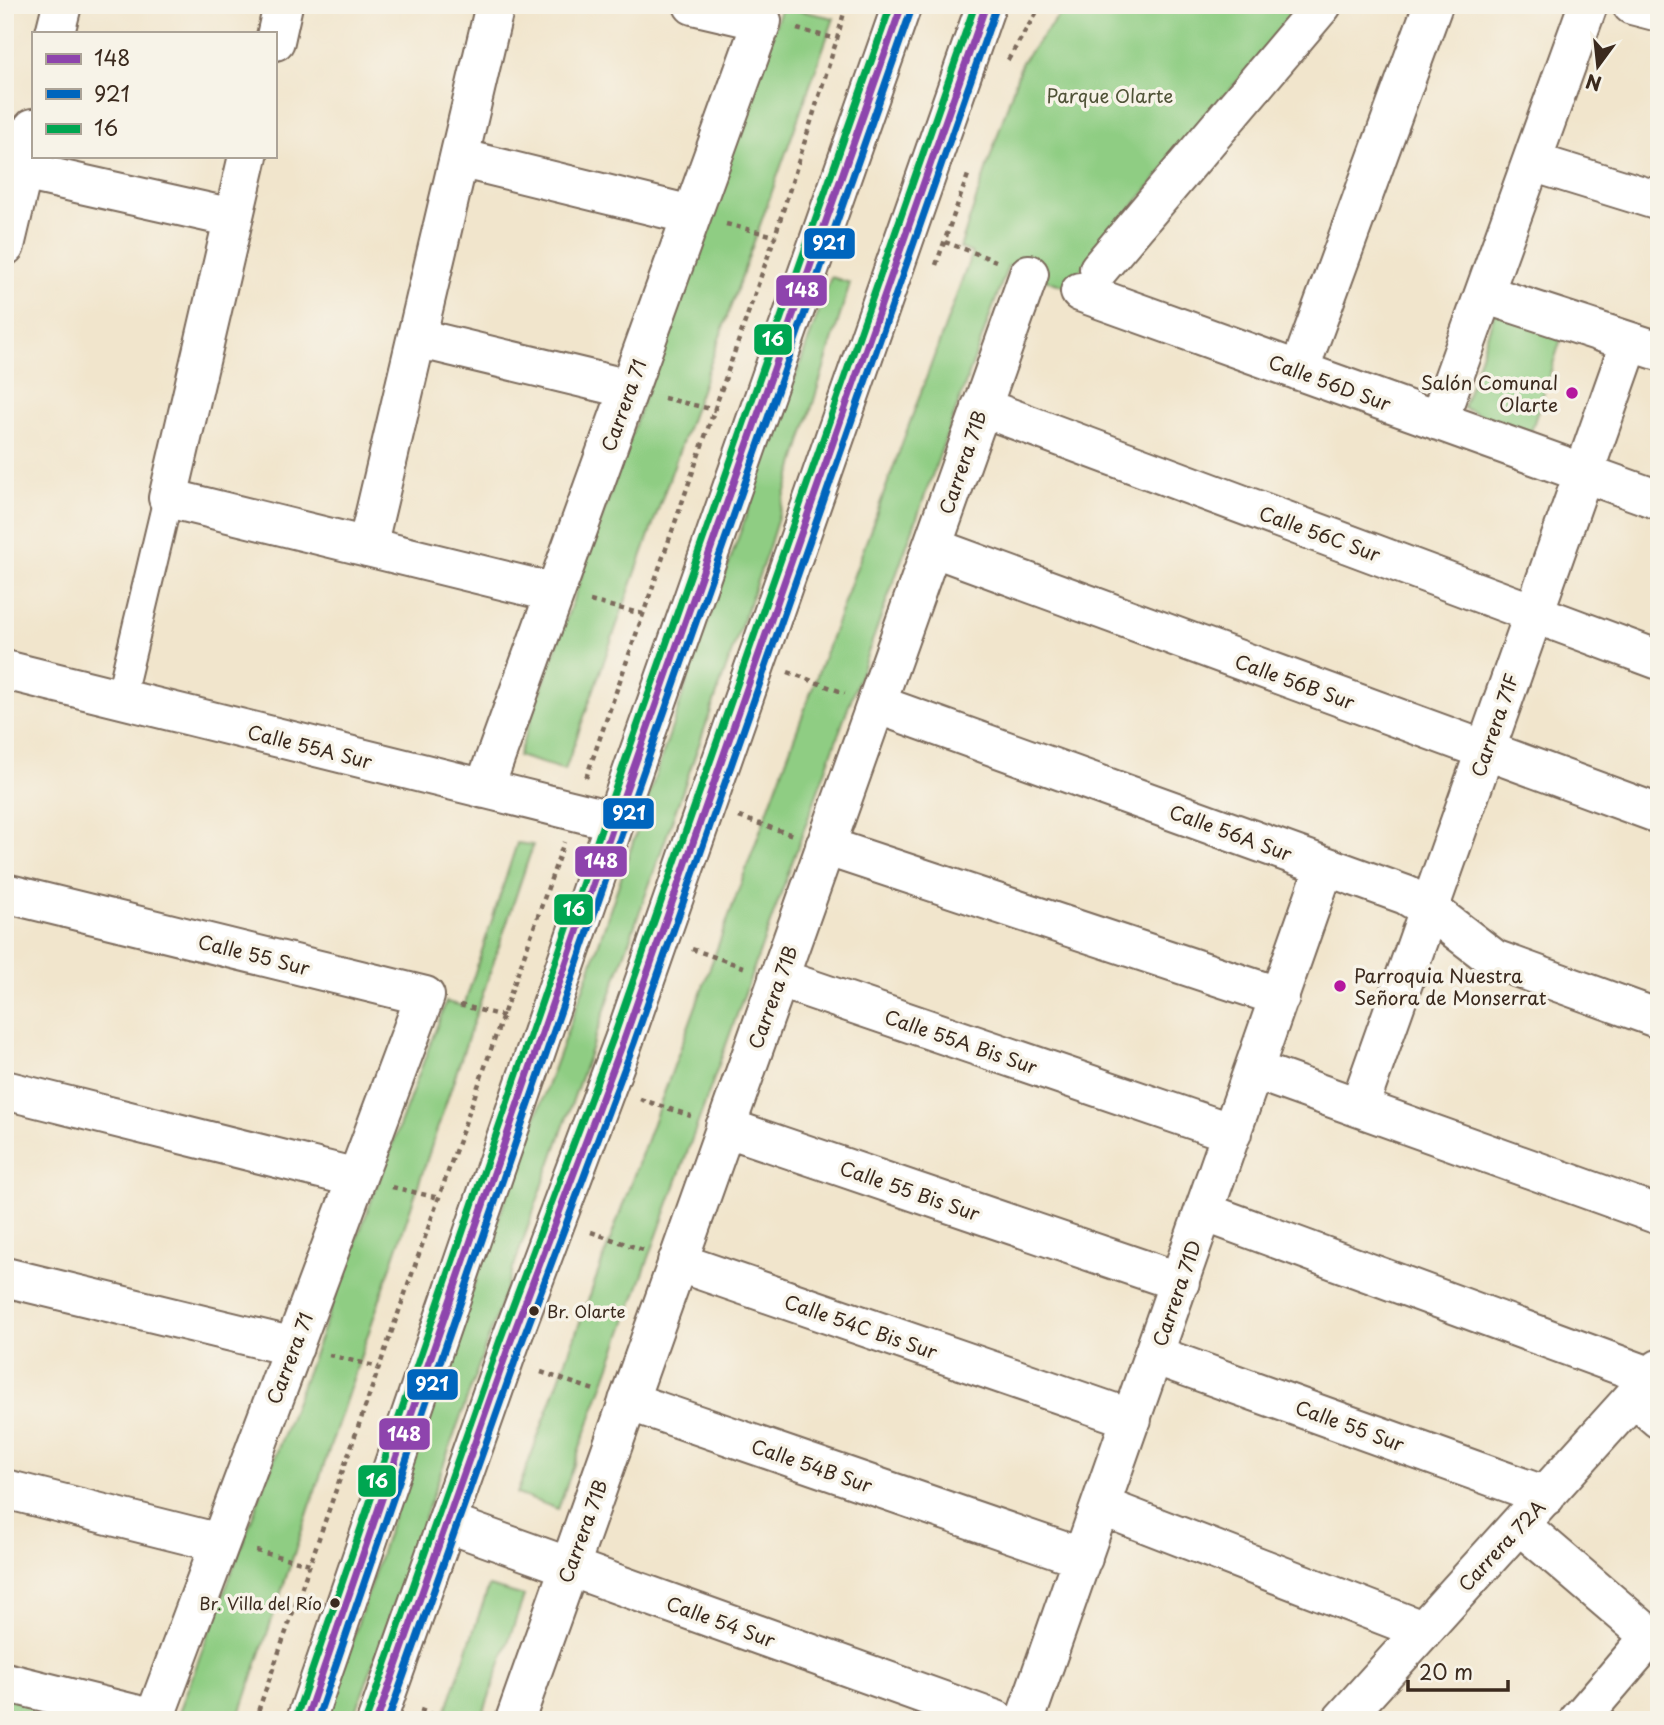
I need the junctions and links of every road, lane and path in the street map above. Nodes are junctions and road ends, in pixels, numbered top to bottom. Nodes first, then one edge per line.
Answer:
1 (62, 5) edge
2 (283, 5) edge
3 (495, 5) edge
4 (693, 5) edge
5 (846, 5) edge
6 (902, 5) edge
7 (986, 5) edge
8 (1322, 5) edge
9 (1433, 5) edge
10 (1588, 5) edge
11 (1632, 5) edge
12 (1659, 12) edge
13 (55, 32) edge
14 (276, 36) edge
15 (32, 130) edge
16 (248, 158) edge
17 (459, 158) junction
18 (1532, 162) junction
19 (14, 169) edge
20 (1659, 201) edge
21 (691, 215) junction
22 (233, 218) junction
23 (775, 236) junction
24 (5, 246) edge
25 (1029, 274) dead end
26 (1484, 294) junction
27 (417, 338) junction
28 (1644, 346) edge
29 (1299, 371) junction
30 (629, 389) junction
31 (981, 407) junction
32 (715, 410) junction
33 (1438, 421) junction
34 (1583, 473) junction
35 (168, 498) junction
36 (1659, 500) edge
37 (368, 547) junction
38 (932, 547) junction
39 (555, 593) junction
40 (1534, 613) junction
41 (643, 614) junction
42 (1659, 660) edge
43 (5, 670) edge
44 (788, 673) dead end
45 (120, 699) junction
46 (876, 704) junction
47 (1485, 751) junction
48 (484, 789) junction
49 (575, 811) junction
50 (1659, 814) edge
51 (738, 817) dead end
52 (615, 821) junction
53 (825, 846) junction
54 (1325, 866) junction
55 (5, 893) edge
56 (1429, 909) junction
57 (691, 949) dead end
58 (778, 978) junction
59 (425, 996) junction
60 (1279, 998) junction
61 (503, 1016) junction
62 (1659, 1019) edge
63 (1254, 1070) junction
64 (5, 1090) edge
65 (639, 1098) dead end
66 (1359, 1107) junction
67 (725, 1127) junction
68 (1232, 1133) junction
69 (357, 1178) junction
70 (439, 1198) junction
71 (1204, 1212) junction
72 (1659, 1215) edge
73 (591, 1232) dead end
74 (677, 1262) junction
75 (5, 1278) edge
76 (1180, 1282) junction
77 (293, 1347) junction
78 (1154, 1355) junction
79 (379, 1367) junction
80 (541, 1372) dead end
81 (1651, 1391) edge
82 (628, 1401) junction
83 (1132, 1419) junction
84 (5, 1489) edge
85 (1546, 1496) junction
86 (1101, 1506) junction
87 (447, 1523) junction
88 (1520, 1525) junction
89 (220, 1543) junction
90 (1083, 1558) junction
91 (310, 1564) junction
92 (569, 1567) junction
93 (1422, 1630) junction
94 (1655, 1641) edge
95 (5, 1682) edge
96 (420, 1710) dead end
97 (154, 1719) edge
98 (255, 1720) edge
99 (306, 1720) edge
100 (377, 1720) edge
101 (449, 1720) edge
102 (515, 1720) edge
103 (996, 1720) edge
104 (1025, 1720) edge
105 (1342, 1720) edge
106 (1579, 1720) edge

1 - 13 street
2 - 14 street
3 - 17 street
4 - 21 street, Carrera 71
5 - 23 path
6 - 52 street
7 - 87 street
8 - 29 street, Calle 56D Sur
9 - 29 street
10 - 18 street
11 - 12 street
15 - 19 street
16 - 22 street
17 - 21 street
17 - 27 street
18 - 20 street
18 - 26 street
19 - 22 street
19 - 24 street
21 - 23 path
21 - 30 street, Carrera 71
22 - 35 street
23 - 32 path
25 - 31 street, Carrera 71B
26 - 28 street
26 - 33 street
27 - 30 street
27 - 37 street
28 - 34 street, Carrera 71F
29 - 33 street, Calle 56D Sur
30 - 32 path
30 - 39 street, Carrera 71
31 - 38 street, Carrera 71B
31 - 40 street, Calle 56C Sur
32 - 41 path
33 - 34 street, Calle 56D Sur
34 - 36 street, Calle 56D Sur
34 - 40 street, Carrera 71F
35 - 37 street
35 - 45 street
37 - 39 street
38 - 46 street, Carrera 71B
38 - 47 street, Calle 56B Sur
39 - 41 path
39 - 48 street, Carrera 71
40 - 42 street, Calle 56C Sur
40 - 47 street, Carrera 71F
41 - 49 path
43 - 45 street, Calle 55A Sur
44 - 46 path
45 - 48 street, Calle 55A Sur
46 - 53 street, Carrera 71B
46 - 54 street, Calle 56A Sur
47 - 50 street, Calle 56B Sur
47 - 56 street, Carrera 71F
48 - 49 street, Calle 55A Sur
49 - 52 street, Calle 55A Sur
49 - 61 path
51 - 53 path
52 - 99 street
53 - 58 street, Carrera 71B
53 - 60 street
54 - 56 street, Calle 56A Sur
54 - 60 street, Carrera 71D
55 - 59 street, Calle 55 Sur
56 - 62 street, Calle 56A Sur
56 - 66 street, Carrera 71F
57 - 58 path
58 - 67 street, Carrera 71B
58 - 68 street, Calle 55A Bis Sur
59 - 61 path
59 - 69 street, Carrera 71
60 - 63 street, Carrera 71D
61 - 70 path
63 - 66 street
63 - 68 street, Carrera 71D
64 - 69 street
65 - 67 path
66 - 72 street
67 - 74 street, Carrera 71B
67 - 76 street, Calle 55 Bis Sur
68 - 71 street, Carrera 71D
69 - 70 path
69 - 77 street, Carrera 71
70 - 79 path
71 - 76 street, Carrera 71D
71 - 81 street
73 - 74 path
74 - 82 street, Carrera 71B
74 - 83 street, Calle 54C Bis Sur
75 - 77 street
76 - 78 street, Carrera 71D
77 - 79 path
77 - 89 street, Carrera 71
78 - 83 street, Carrera 71D
78 - 85 street, Calle 55 Sur
79 - 91 path
80 - 82 path
81 - 85 street, Carrera 72A
82 - 90 street, Calle 54B Sur
82 - 92 street, Carrera 71B
83 - 86 street, Carrera 71D
84 - 89 street
85 - 88 street, Carrera 72A
86 - 90 street, Carrera 71D
86 - 93 street
87 - 92 street, Calle 54 Sur
87 - 100 street
88 - 93 street, Carrera 72A
88 - 94 street
89 - 91 path
89 - 97 street, Carrera 71
90 - 104 street, Carrera 71D
91 - 98 path
92 - 102 street, Carrera 71B
92 - 103 street, Calle 54 Sur
93 - 105 street, Carrera 72A
94 - 106 street
95 - 97 street
96 - 101 path

